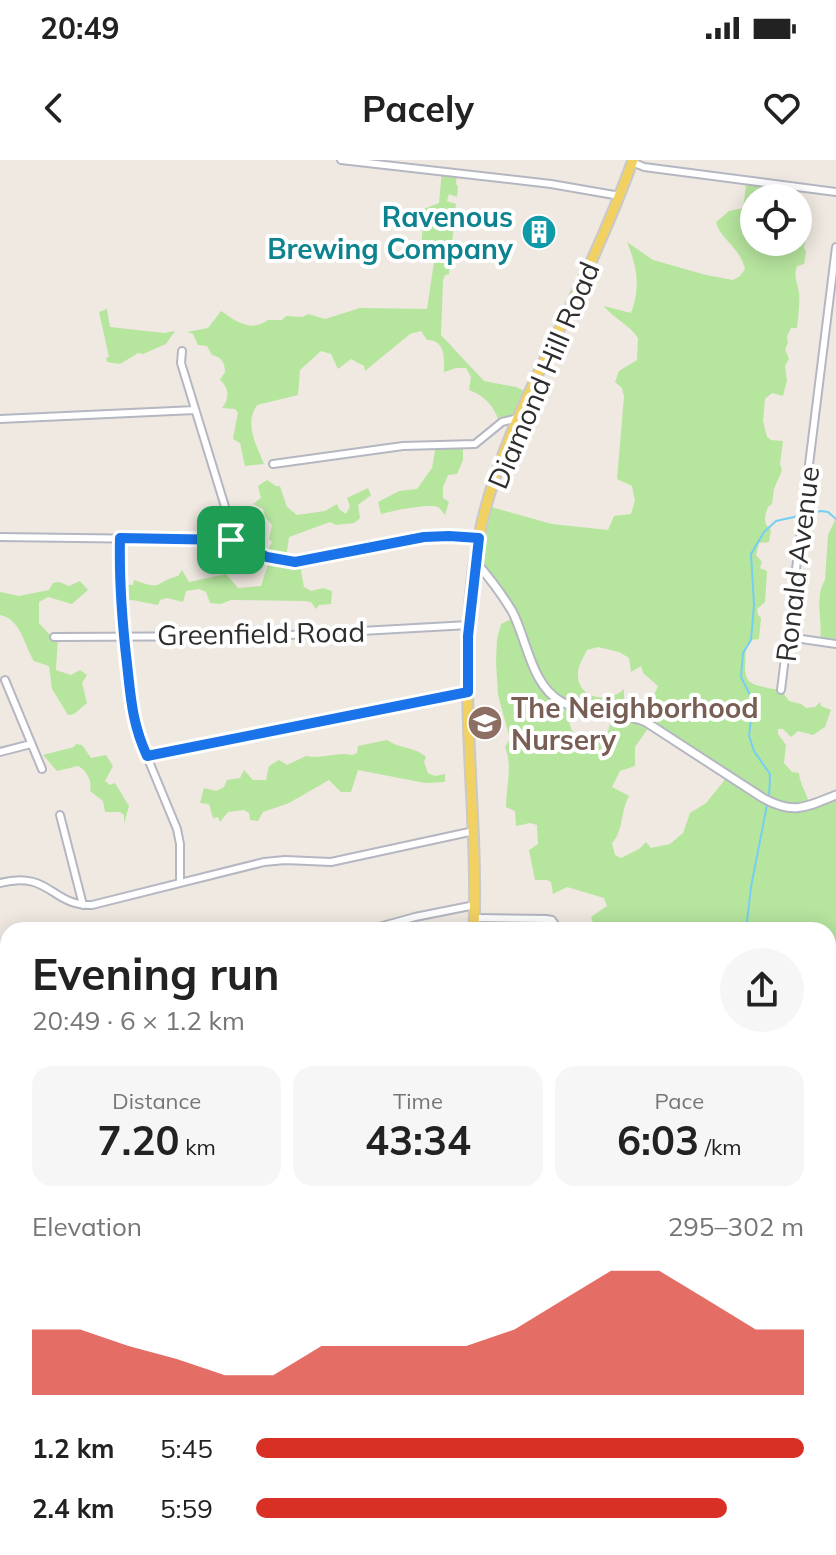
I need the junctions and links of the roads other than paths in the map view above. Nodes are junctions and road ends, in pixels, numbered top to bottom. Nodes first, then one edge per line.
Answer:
1 (341, 160) edge
2 (633, 161) edge
3 (836, 192) edge
4 (620, 196) junction
5 (836, 247) edge
6 (182, 351) dead end
7 (195, 410) junction
8 (518, 418) junction
9 (0, 419) edge
10 (273, 464) dead end
11 (0, 537) edge
12 (120, 538) junction
13 (479, 538) junction
14 (231, 540) junction
15 (475, 561) junction
16 (469, 625) junction
17 (54, 637) dead end
18 (124, 637) junction
19 (788, 637) junction
20 (836, 644) edge
21 (5, 680) dead end
22 (781, 690) dead end
23 (468, 692) junction
24 (31, 744) junction
25 (0, 752) edge
26 (147, 756) junction
27 (42, 769) dead end
28 (836, 795) edge
29 (60, 815) dead end
30 (474, 831) junction
31 (0, 883) edge
32 (180, 883) junction
33 (83, 905) junction
34 (475, 905) junction
35 (475, 918) junction
36 (397, 922) edge
37 (475, 922) edge
38 (553, 922) edge

1 - 4 street
2 - 3 street
2 - 4 main road, Diamond Hill Road
4 - 8 main road, Diamond Hill Road
5 - 19 street, Ronald Avenue
6 - 7 street
7 - 9 street
7 - 14 street
8 - 10 street
8 - 13 main road, Diamond Hill Road
11 - 12 street
12 - 14 street
12 - 18 street
13 - 14 street
13 - 15 main road, Diamond Hill Road
15 - 16 main road, Diamond Hill Road
15 - 28 street
16 - 18 street, Greenfield Road
16 - 23 main road, Diamond Hill Road
17 - 18 street, Greenfield Road
18 - 26 street
19 - 20 street
19 - 22 street, Ronald Avenue
21 - 24 street
23 - 26 street
23 - 30 main road, Diamond Hill Road
24 - 25 street
24 - 27 street
26 - 32 street
29 - 33 street
30 - 32 street
30 - 34 main road, Diamond Hill Road
31 - 33 street
32 - 33 street
34 - 35 main road, Diamond Hill Road
34 - 36 street
35 - 37 main road, Diamond Hill Road
35 - 38 street

